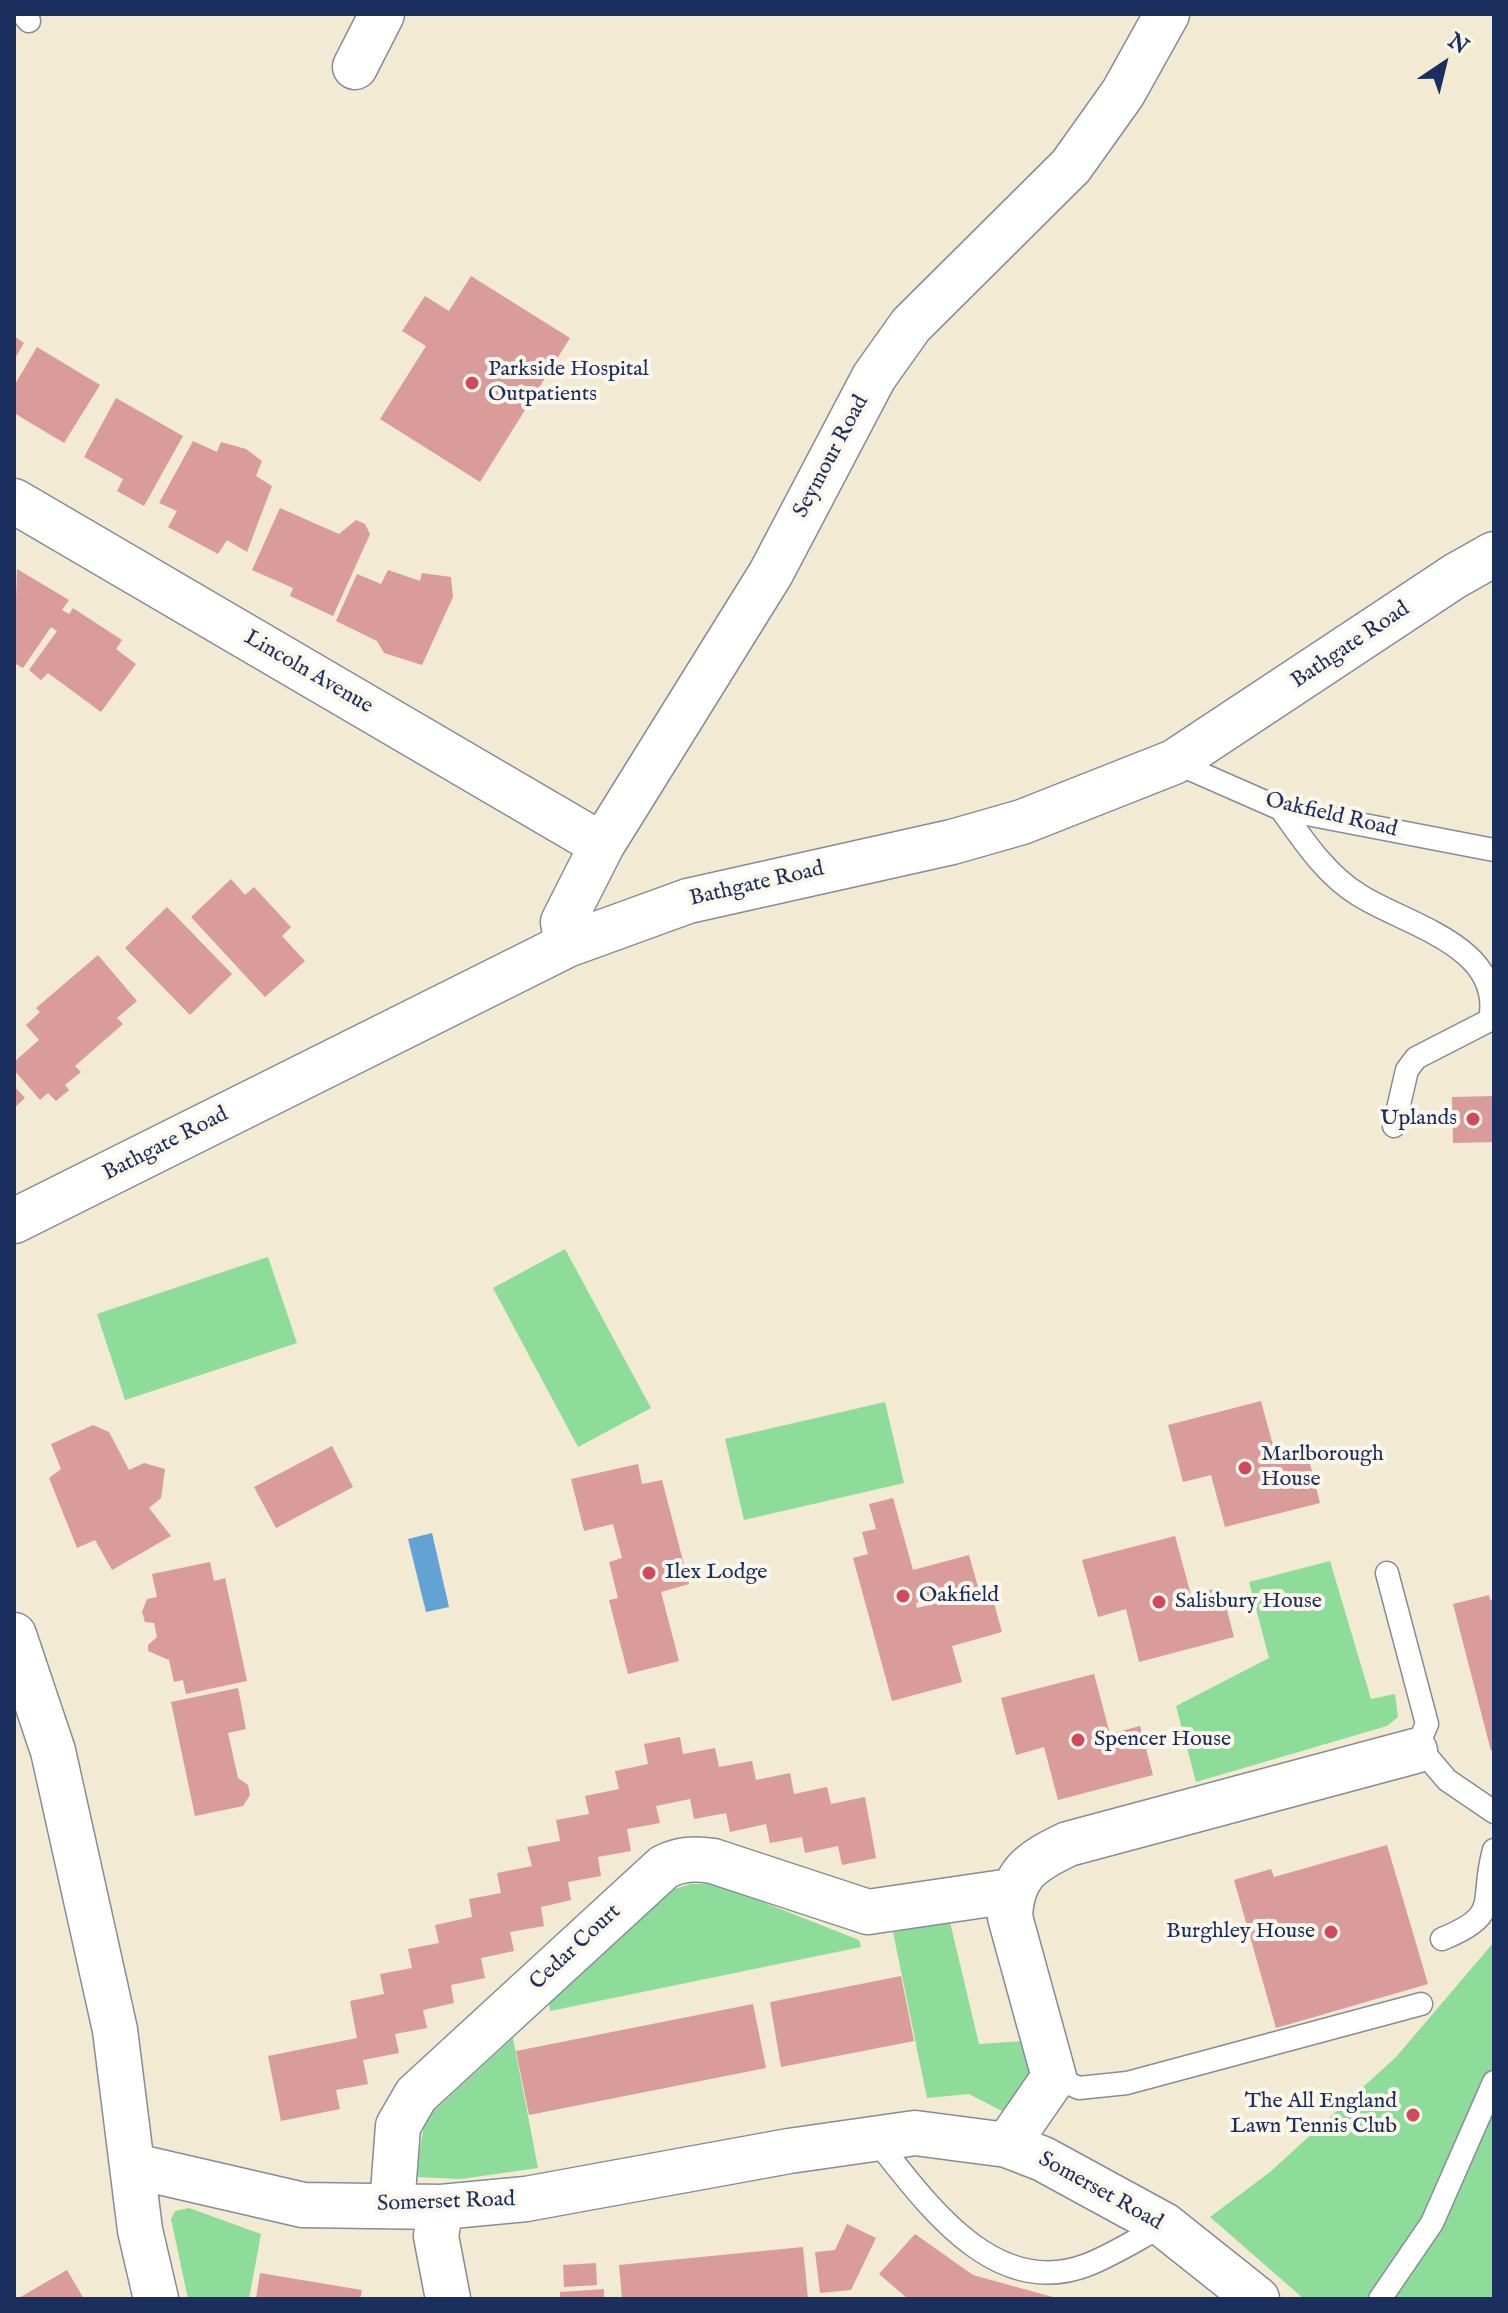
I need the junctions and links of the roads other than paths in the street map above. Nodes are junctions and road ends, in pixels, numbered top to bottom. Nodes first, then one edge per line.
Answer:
1 (382, 14) edge
2 (1167, 14) edge
3 (355, 67) dead end
4 (14, 501) edge
5 (1494, 554) edge
6 (1174, 762) junction
7 (1281, 809) junction
8 (602, 845) junction
9 (1494, 850) edge
10 (567, 945) junction
11 (1394, 1126) dead end
12 (14, 1221) edge
13 (1387, 1573) dead end
14 (14, 1635) edge
15 (1415, 1751) junction
16 (1494, 1812) edge
17 (1494, 1850) edge
18 (1011, 1891) junction
19 (1442, 1939) dead end
20 (1421, 2004) dead end
21 (1054, 2077) junction
22 (1494, 2082) edge
23 (875, 2139) junction
24 (1007, 2145) junction
25 (134, 2166) junction
26 (392, 2206) junction
27 (441, 2207) junction
28 (1164, 2225) junction
29 (156, 2299) edge
30 (448, 2299) edge
31 (1257, 2299) edge
32 (1380, 2299) edge

1 - 3 street
2 - 8 street, Seymour Road
4 - 8 street, Lincoln Avenue
5 - 6 street, Bathgate Road
6 - 7 lane, Oakfield Road
6 - 10 street, Bathgate Road
7 - 9 lane, Oakfield Road
7 - 11 lane
8 - 10 street, Seymour Road
10 - 12 street, Bathgate Road
13 - 15 lane
14 - 25 street
15 - 16 lane
15 - 18 street
17 - 19 lane
18 - 21 street
18 - 26 street, Cedar Court
20 - 21 lane
21 - 24 street
22 - 32 lane
23 - 24 street, Somerset Road
23 - 27 street, Somerset Road
23 - 28 lane
24 - 28 street, Somerset Road
25 - 26 street, Somerset Road
25 - 29 street
26 - 27 street, Somerset Road
27 - 30 street
28 - 31 street, Somerset Road

